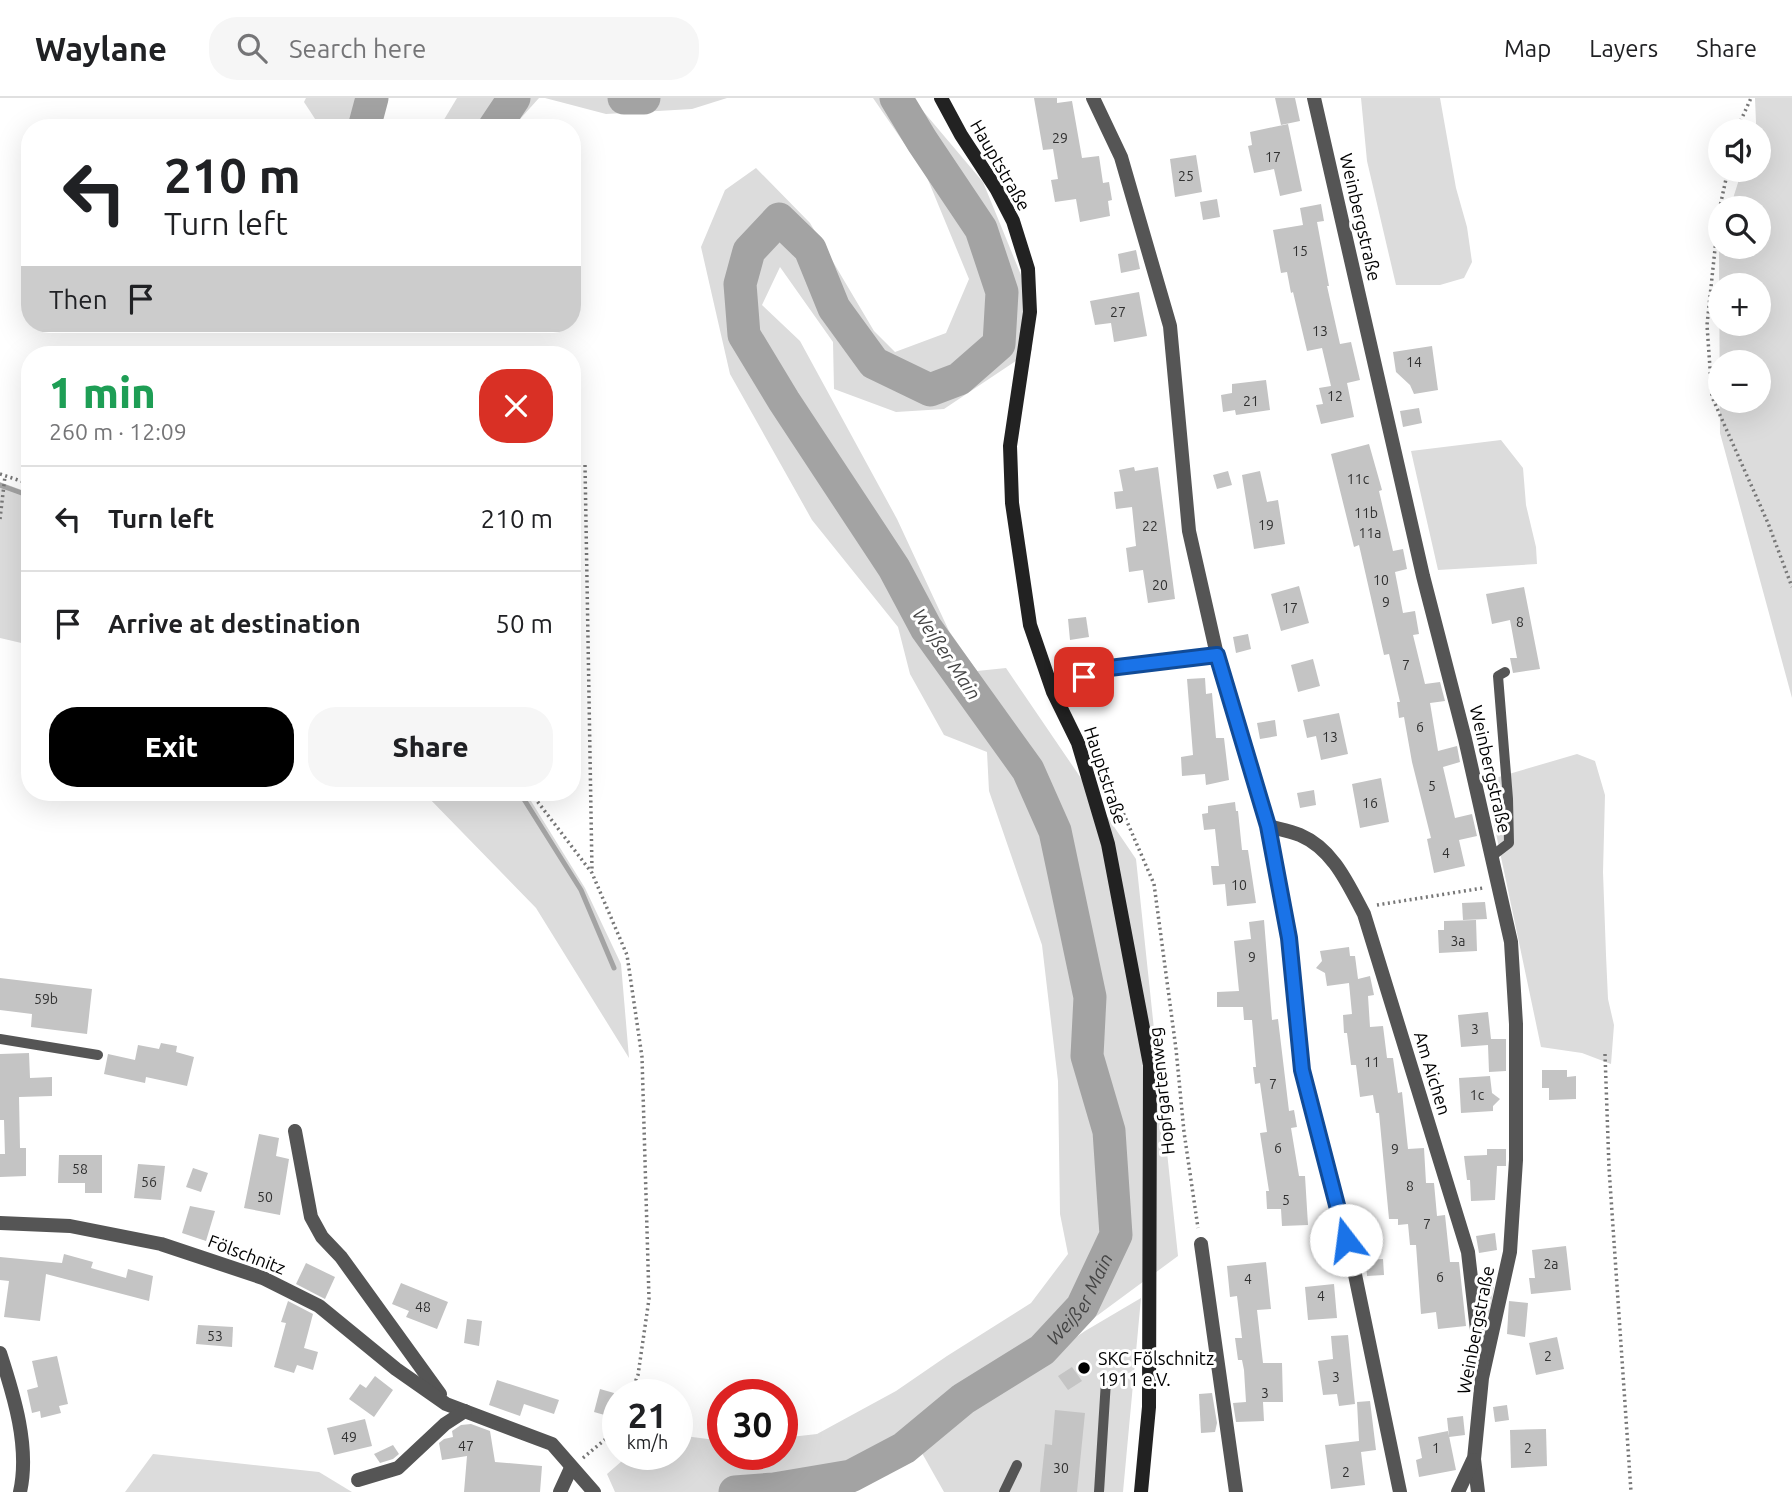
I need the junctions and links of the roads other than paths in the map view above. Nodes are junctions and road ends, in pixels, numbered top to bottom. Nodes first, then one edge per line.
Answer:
1 (941, 98) edge
2 (1093, 98) edge
3 (1314, 98) edge
4 (1217, 655) junction
5 (1505, 672) dead end
6 (1081, 699) dead end
7 (1268, 826) junction
8 (1492, 856) junction
9 (0, 1039) edge
10 (98, 1055) dead end
11 (295, 1131) dead end
12 (0, 1223) edge
13 (1201, 1244) road end
14 (0, 1353) edge
15 (1482, 1378) junction
16 (1106, 1381) dead end
17 (446, 1404) junction
18 (465, 1411) junction
19 (1474, 1459) junction
20 (1017, 1465) dead end
21 (571, 1468) junction
22 (358, 1480) dead end
23 (20, 1492) edge
24 (560, 1492) edge
25 (593, 1492) edge
26 (1004, 1492) edge
27 (1099, 1492) edge
28 (1141, 1492) edge
29 (1236, 1492) edge
30 (1400, 1492) edge
31 (1458, 1492) edge
32 (1478, 1492) edge

1 - 28 main road, Hauptstraße
2 - 4 street
3 - 8 street, Weinbergstraße
4 - 6 street
4 - 7 street
5 - 8 lane
7 - 15 street, Am Aichen
7 - 30 street
8 - 15 street, Weinbergstraße
9 - 10 lane
11 - 17 street
12 - 17 street, Fölschnitz
13 - 29 street
14 - 23 street
15 - 19 street, Weinbergstraße
16 - 27 lane
17 - 18 street, Fölschnitz
18 - 21 street, Fölschnitz
18 - 22 street
19 - 31 street
19 - 32 street
20 - 26 lane
21 - 24 street
21 - 25 street, Fölschnitz

